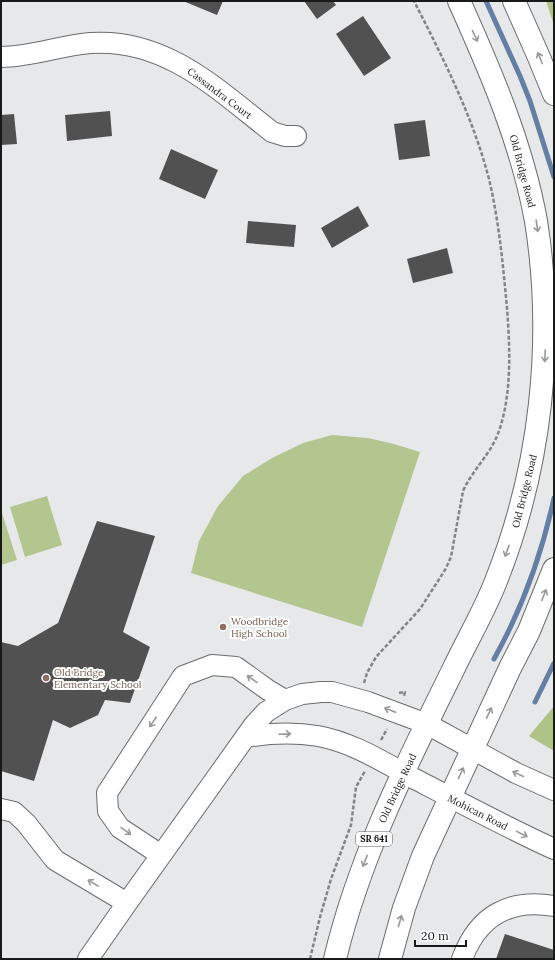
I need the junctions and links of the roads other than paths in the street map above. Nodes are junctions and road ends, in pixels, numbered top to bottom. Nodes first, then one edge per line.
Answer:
1 (458, 1) edge
2 (514, 1) edge
3 (1, 57) edge
4 (554, 94) edge
5 (296, 136) dead end
6 (554, 569) edge
7 (285, 700) junction
8 (427, 724) junction
9 (246, 738) junction
10 (473, 749) junction
11 (404, 773) junction
12 (554, 790) edge
13 (450, 798) junction
14 (1, 809) edge
15 (554, 849) edge
16 (161, 855) junction
17 (126, 903) junction
18 (554, 906) edge
19 (88, 959) edge
20 (335, 959) edge
21 (390, 959) edge
22 (462, 959) edge

1 -> 8 main road, Old Bridge Road / SR 641
4 -> 2 main road
3 - 5 street, Cassandra Court
10 -> 6 main road
8 -> 7 street
7 - 9 street
7 -> 16 street
8 - 10 street
8 - 11 main road, Old Bridge Road / SR 641
9 -> 11 street, Mohican Road
9 - 16 street
12 -> 10 street
13 -> 10 main road
11 - 13 street, Mohican Road
11 -> 20 main road, Old Bridge Road / SR 641
13 -> 15 street, Mohican Road
21 -> 13 main road
17 -> 14 street
16 - 17 street
17 - 19 street
18 - 22 street

